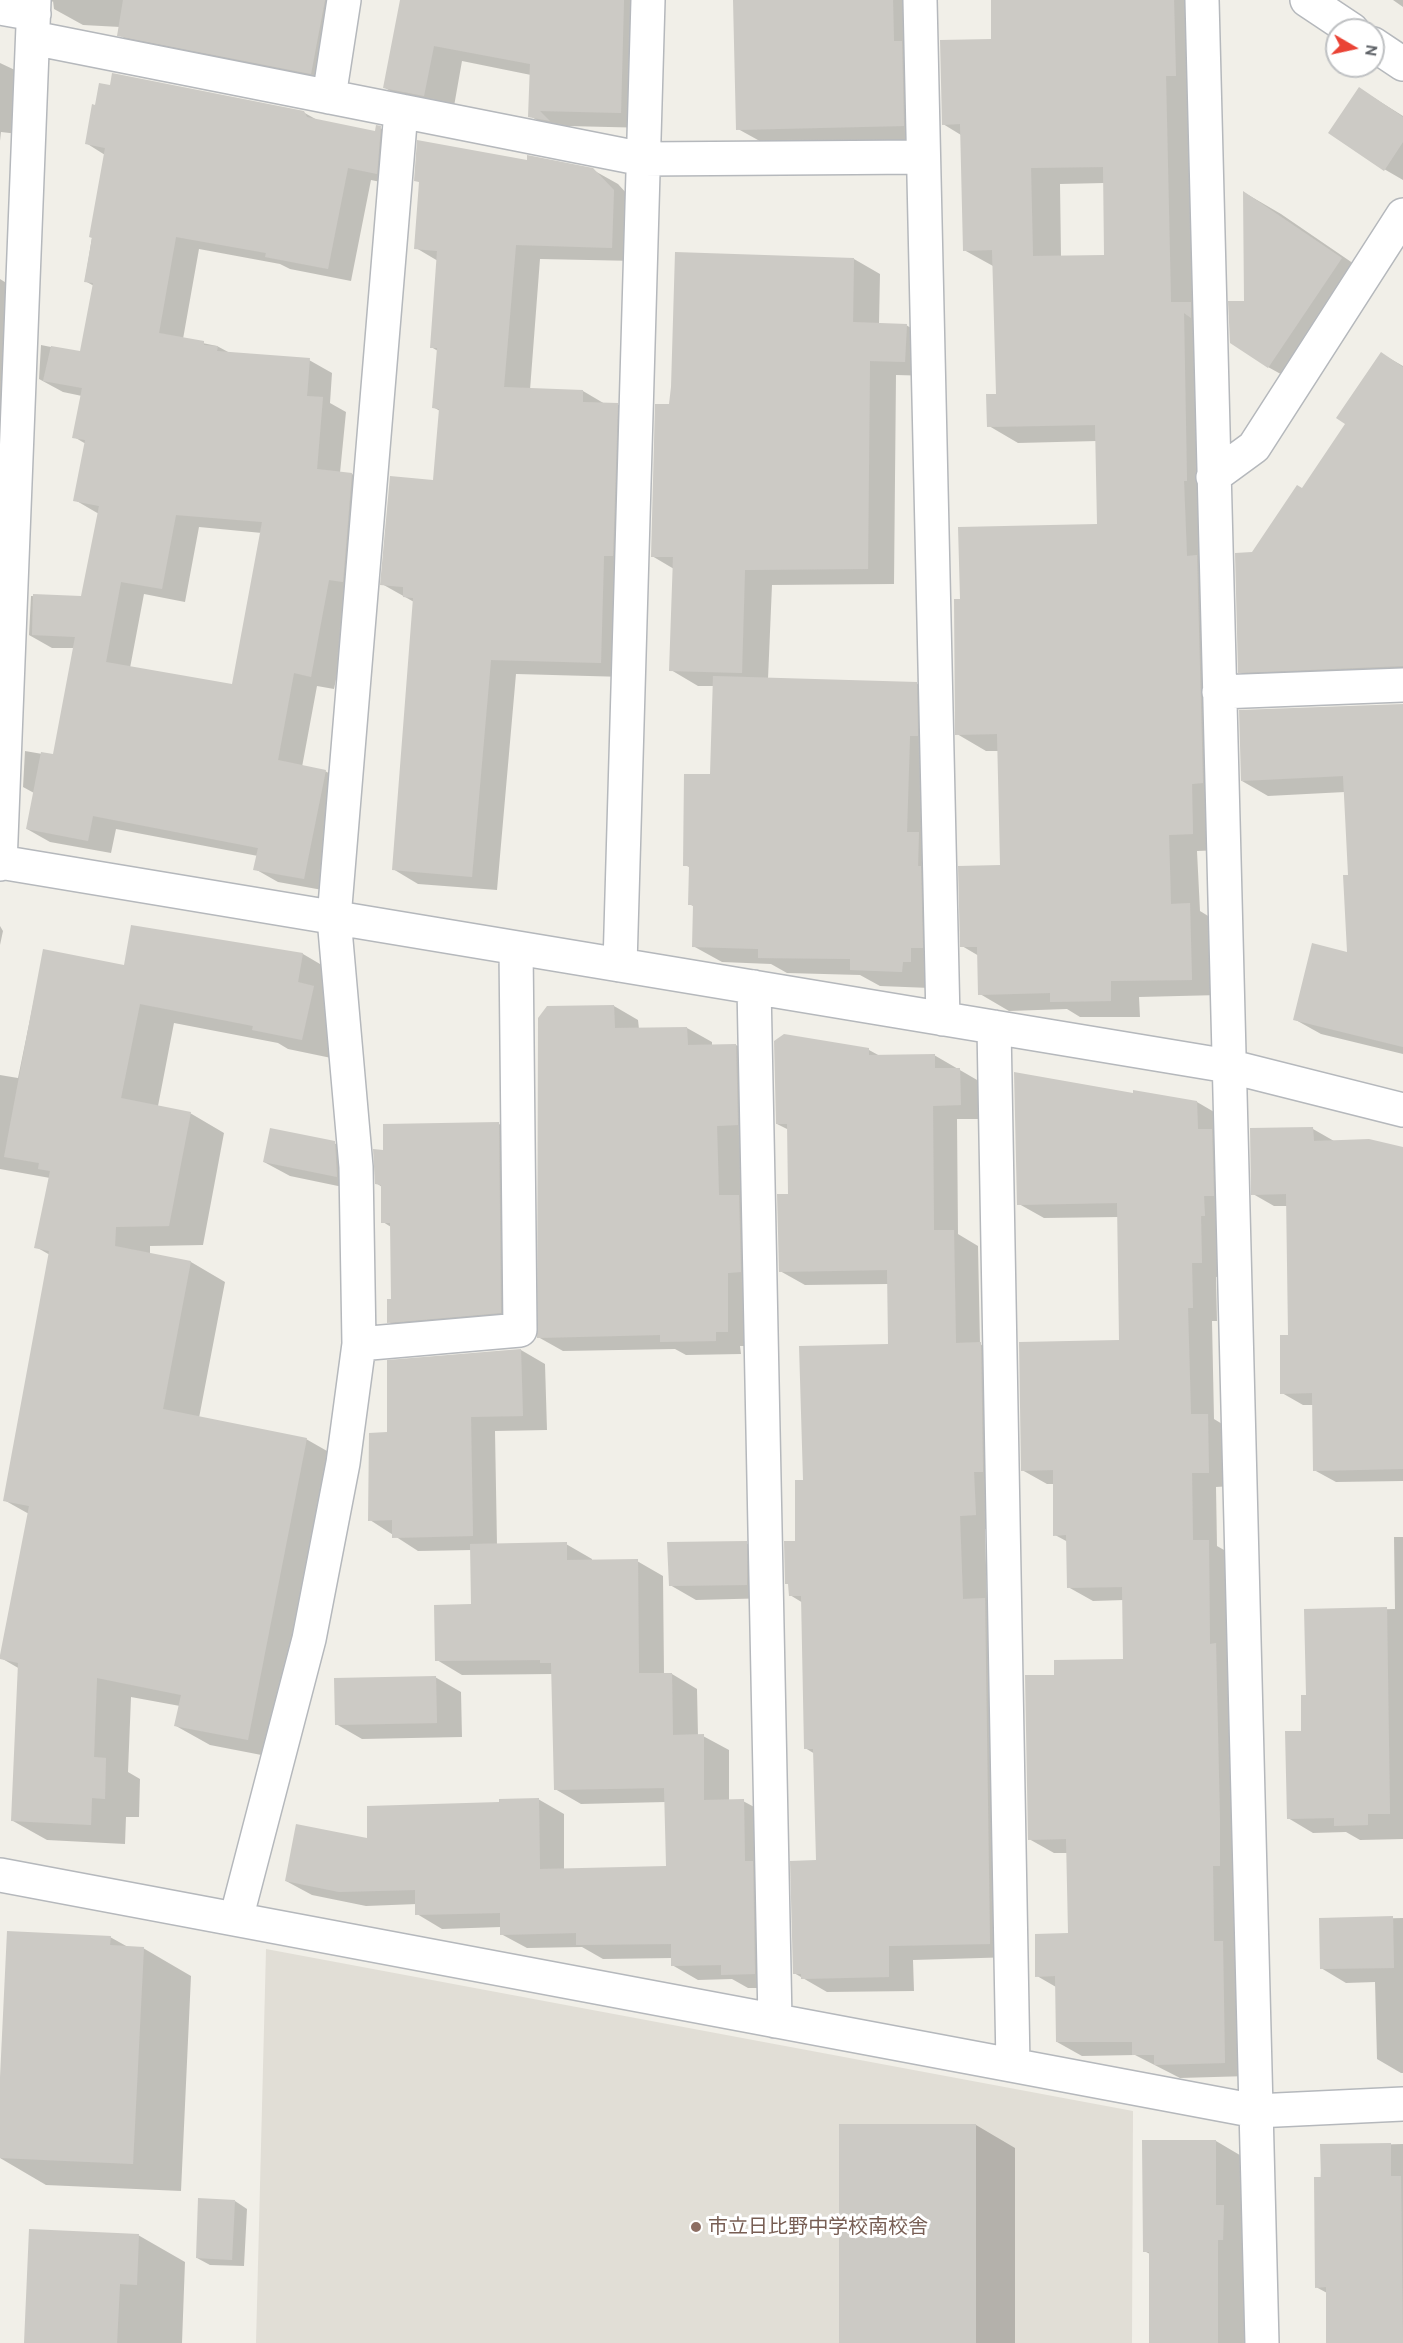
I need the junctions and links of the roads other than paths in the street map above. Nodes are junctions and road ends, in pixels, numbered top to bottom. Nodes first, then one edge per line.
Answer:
1 (344, 0) edge
2 (648, 0) edge
3 (920, 0) edge
4 (1202, 0) edge
5 (1307, 0) edge
6 (0, 8) edge
7 (34, 17) edge
8 (1334, 18) edge
9 (1385, 52) edge
10 (1403, 64) edge
11 (329, 97) junction
12 (401, 111) junction
13 (923, 158) junction
14 (643, 159) junction
15 (1403, 215) edge
16 (1214, 477) junction
17 (1403, 685) edge
18 (1218, 692) junction
19 (0, 863) edge
20 (334, 918) junction
21 (516, 948) junction
22 (620, 965) junction
23 (754, 987) junction
24 (943, 1018) junction
25 (993, 1027) junction
26 (1228, 1066) junction
27 (1403, 1110) edge
28 (359, 1344) junction
29 (0, 1875) edge
30 (236, 1919) junction
31 (775, 2021) junction
32 (1013, 2065) junction
33 (1403, 2104) edge
34 (1256, 2111) junction
35 (1262, 2343) edge

1 - 11 street
2 - 14 street
3 - 13 street
4 - 16 street
5 - 8 street
6 - 7 street
7 - 11 street
7 - 19 street
9 - 10 street
11 - 12 street
12 - 14 street
12 - 20 street
13 - 14 street
13 - 24 street
14 - 22 street
15 - 16 street
16 - 18 street
17 - 18 street
18 - 26 street
19 - 20 street
20 - 21 street
20 - 28 street
21 - 22 street
21 - 28 street
22 - 23 street
23 - 24 street
23 - 31 street
24 - 25 street
25 - 26 street
25 - 32 street
26 - 27 street
26 - 34 street
28 - 30 street
29 - 30 street
30 - 31 street
31 - 32 street
32 - 34 street
33 - 34 street
34 - 35 street

